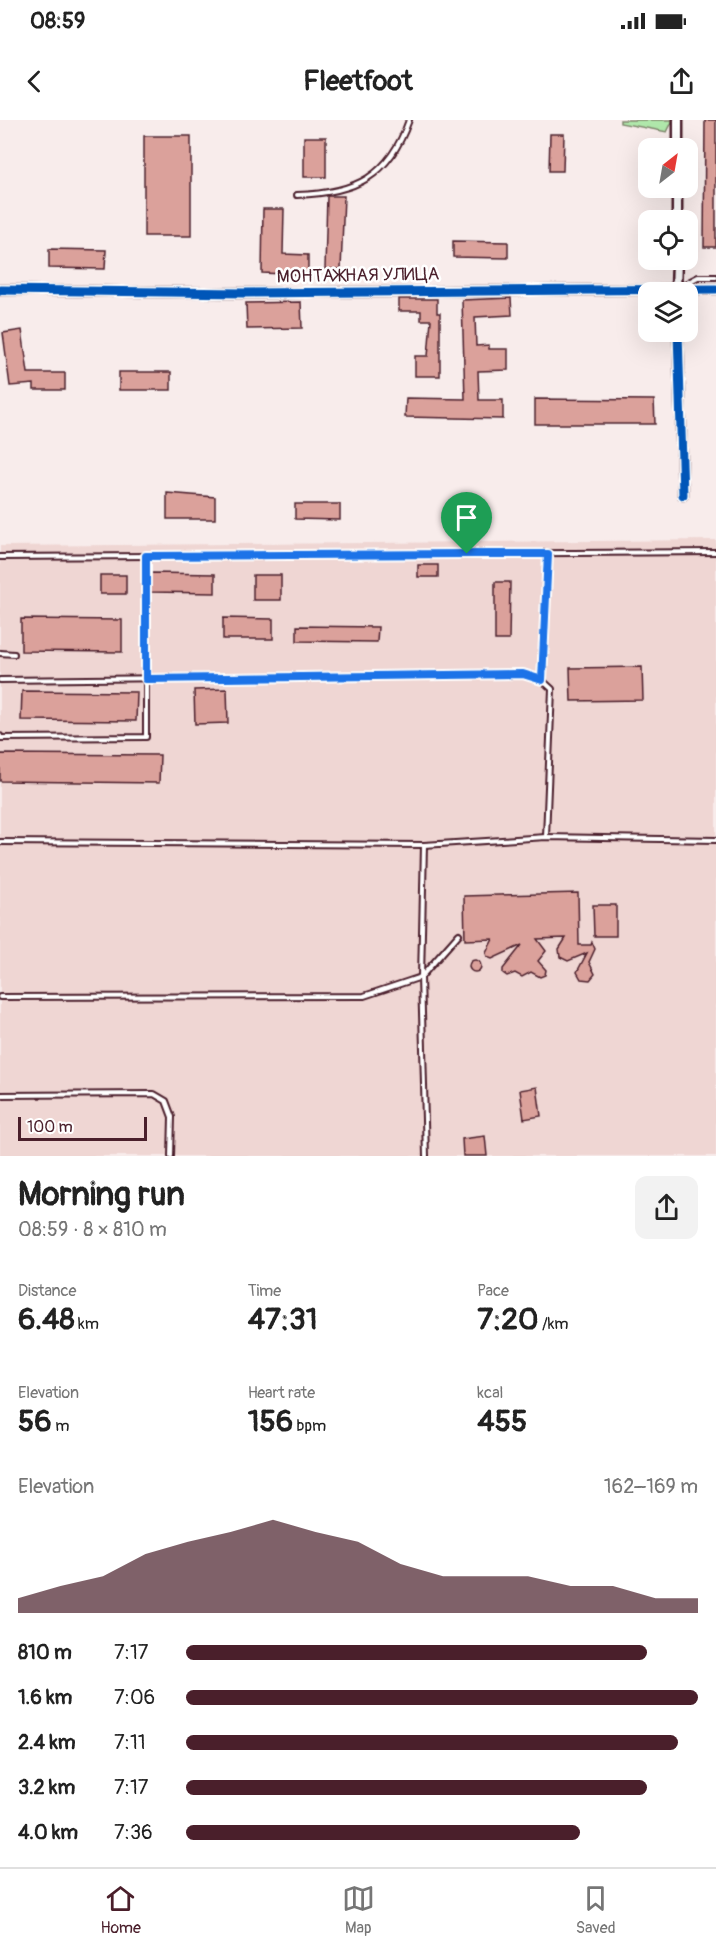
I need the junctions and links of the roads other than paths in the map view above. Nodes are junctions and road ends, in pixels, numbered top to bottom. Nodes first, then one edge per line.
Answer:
1 (410, 120) edge
2 (678, 120) edge
3 (678, 138) edge
4 (297, 195) dead end
5 (716, 277) edge
6 (690, 282) edge
7 (716, 289) edge
8 (0, 290) edge
9 (698, 290) edge
10 (638, 291) edge
11 (678, 342) edge
12 (683, 495) dead end
13 (716, 552) edge
14 (548, 554) junction
15 (146, 556) junction
16 (0, 557) edge
17 (0, 654) edge
18 (14, 654) dead end
19 (146, 679) junction
20 (0, 680) edge
21 (542, 680) junction
22 (0, 736) edge
23 (546, 837) junction
24 (716, 840) edge
25 (0, 842) edge
26 (424, 845) junction
27 (459, 934) dead end
28 (421, 976) junction
29 (0, 998) edge
30 (0, 1095) edge
31 (171, 1156) edge
32 (426, 1156) edge

1 - 4 lane
2 - 3 street
5 - 6 lane
7 - 9 street, МОНТАЖНАЯ УЛИЦА
8 - 10 street, МОНТАЖНАЯ УЛИЦА
11 - 12 street
13 - 14 lane
14 - 15 lane
14 - 21 lane
15 - 16 lane
15 - 19 lane
17 - 18 lane
19 - 20 lane
19 - 21 lane
19 - 22 lane
21 - 23 lane
23 - 24 lane
23 - 26 lane
25 - 26 lane
26 - 28 lane
27 - 28 lane
28 - 29 lane
28 - 32 lane
30 - 31 lane

